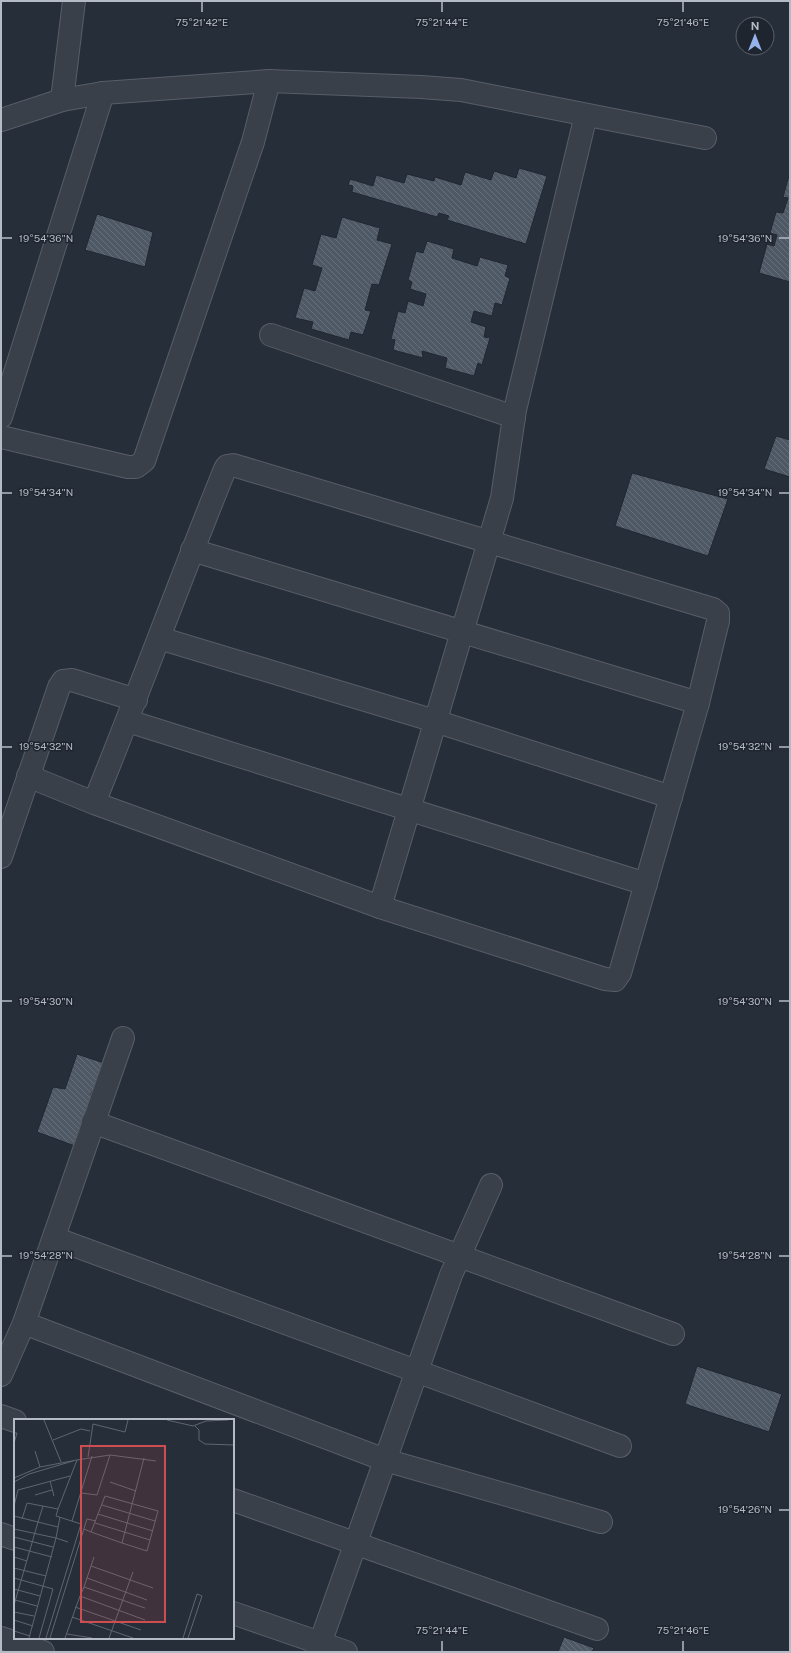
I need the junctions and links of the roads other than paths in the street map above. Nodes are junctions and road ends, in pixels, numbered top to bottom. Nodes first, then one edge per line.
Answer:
1 (74, 1) edge
2 (269, 81) junction
3 (103, 93) junction
4 (62, 100) junction
5 (586, 115) junction
6 (1, 120) edge
7 (705, 138) dead end
8 (271, 335) dead end
9 (514, 417) junction
10 (1, 418) edge
11 (1, 437) edge
12 (489, 542) junction
13 (192, 550) junction
14 (462, 632) junction
15 (159, 638) junction
16 (136, 700) junction
17 (698, 703) junction
18 (128, 721) junction
19 (435, 721) junction
20 (28, 776) junction
21 (671, 797) junction
22 (94, 803) junction
23 (409, 810) junction
24 (1, 857) edge
25 (646, 884) junction
26 (380, 907) junction
27 (124, 1038) dead end
28 (93, 1122) junction
29 (491, 1185) dead end
30 (54, 1238) junction
31 (460, 1256) junction
32 (24, 1323) junction
33 (673, 1334) dead end
34 (417, 1371) junction
35 (1, 1375) edge
36 (1, 1416) edge
37 (14, 1421) edge
38 (620, 1446) dead end
39 (386, 1460) junction
40 (234, 1500) edge
41 (601, 1522) dead end
42 (1, 1534) edge
43 (14, 1539) edge
44 (355, 1544) junction
45 (234, 1613) edge
46 (597, 1629) dead end
47 (1, 1638) edge
48 (318, 1647) edge
49 (43, 1652) edge
50 (346, 1652) edge

1 - 4 street
2 - 3 street
2 - 5 street
2 - 11 street
3 - 4 street
3 - 10 street
4 - 6 street
5 - 7 street
5 - 9 street
8 - 9 street
9 - 12 street
12 - 13 street
12 - 14 street
12 - 17 street
13 - 14 street
13 - 15 street
14 - 17 street
14 - 19 street
15 - 16 street
15 - 19 street
16 - 18 street
16 - 20 street
17 - 21 street
18 - 22 street
18 - 23 street
19 - 21 street
19 - 23 street
20 - 22 street
20 - 24 street
21 - 25 street
22 - 26 street
23 - 25 street
23 - 26 street
25 - 26 street
27 - 28 street
28 - 30 street
28 - 31 street
29 - 31 street
30 - 32 street
30 - 34 street
31 - 33 street
31 - 34 street
32 - 35 street
32 - 39 street
34 - 38 street
34 - 39 street
36 - 37 street
39 - 41 street
39 - 44 street
40 - 44 street
42 - 43 street
44 - 46 street
44 - 48 street
45 - 48 street
47 - 49 street
48 - 50 street

